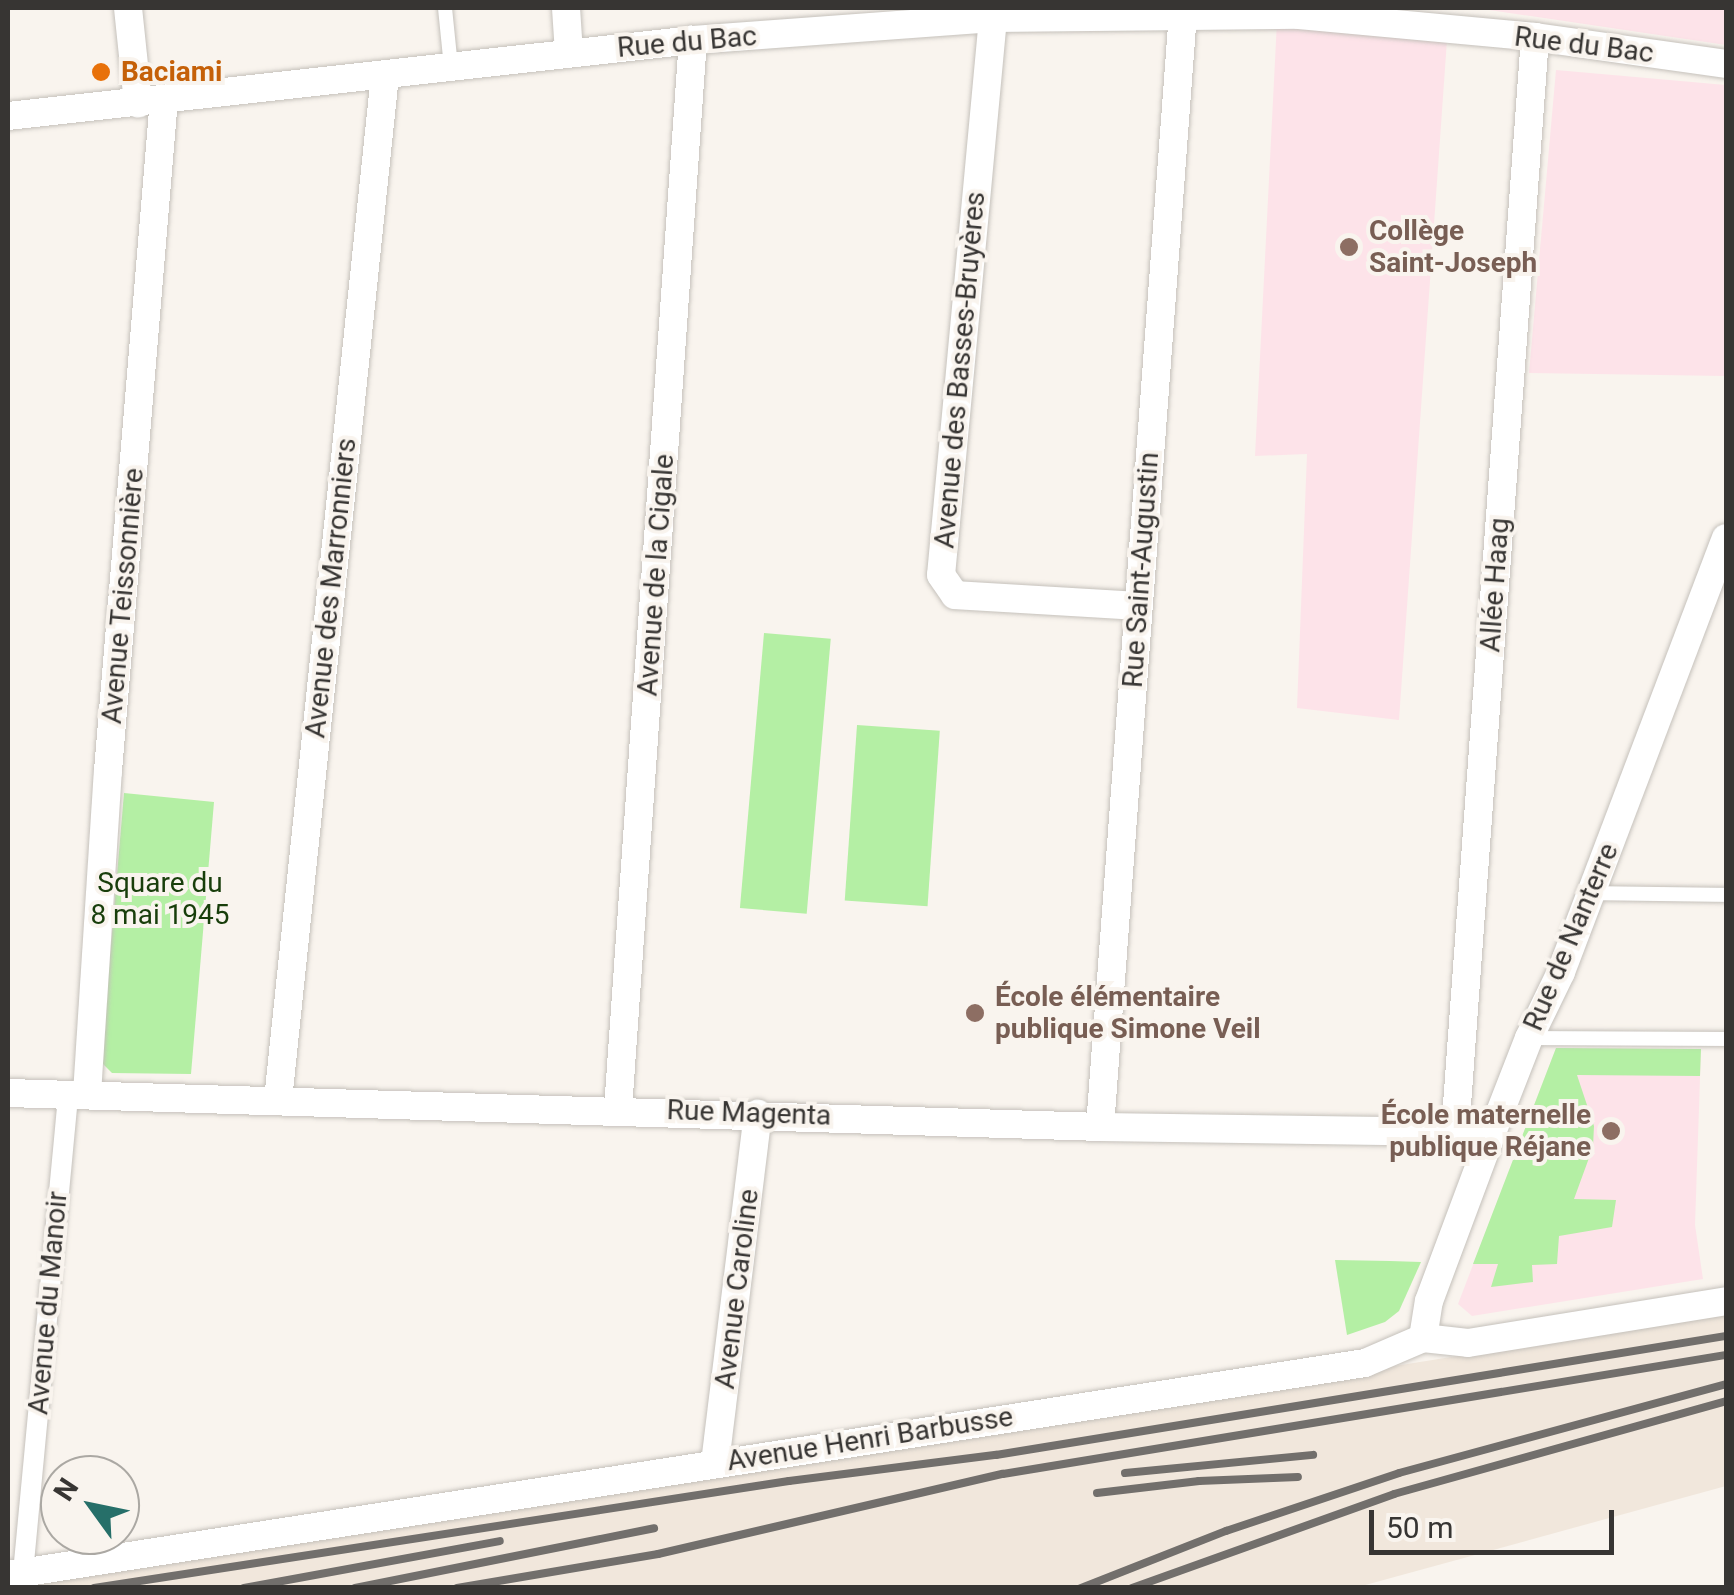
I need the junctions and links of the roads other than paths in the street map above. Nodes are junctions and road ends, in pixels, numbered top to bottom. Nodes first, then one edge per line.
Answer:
1 (128, 8) edge
2 (445, 8) edge
3 (566, 8) edge
4 (1300, 12) edge
5 (1183, 13) junction
6 (992, 18) junction
7 (1535, 38) junction
8 (693, 40) junction
9 (569, 53) junction
10 (1726, 64) edge
11 (451, 67) junction
12 (384, 75) junction
13 (151, 101) junction
14 (8, 116) edge
15 (1726, 539) edge
16 (1138, 606) junction
17 (1591, 893) junction
18 (1726, 895) edge
19 (1528, 1038) junction
20 (1726, 1039) edge
21 (8, 1092) edge
22 (78, 1094) junction
23 (278, 1100) junction
24 (618, 1109) junction
25 (758, 1114) junction
26 (1100, 1126) junction
27 (1455, 1132) junction
28 (1488, 1143) junction
29 (1726, 1301) edge
30 (1422, 1338) junction
31 (715, 1463) junction
32 (15, 1574) edge

1 - 13 street, Avenue Teissonnière
2 - 11 lane
3 - 9 street
4 - 5 street, Rue du Bac
4 - 7 street, Rue du Bac
5 - 6 street, Rue du Bac
5 - 16 street, Rue Saint-Augustin
6 - 8 street, Rue du Bac
6 - 16 street, Avenue des Basses-Bruyères
7 - 10 street, Rue du Bac
7 - 27 street, Allée Haag
8 - 9 street, Rue du Bac
8 - 24 street, Avenue de la Cigale
9 - 11 street, Rue du Bac
11 - 12 street, Rue du Bac
12 - 13 street, Rue du Bac
12 - 23 street, Avenue des Marronniers
13 - 14 street, Rue du Bac
13 - 22 street, Avenue Teissonnière
15 - 17 street, Rue de Nanterre
16 - 26 street, Rue Saint-Augustin
17 - 18 lane
17 - 19 street, Rue de Nanterre
19 - 20 lane
19 - 28 street, Rue de Nanterre
21 - 22 street, Rue Magenta
22 - 23 street, Rue Magenta
22 - 32 street, Avenue du Manoir
23 - 24 street, Rue Magenta
24 - 25 street, Rue Magenta
25 - 26 street, Rue Magenta
25 - 31 street, Avenue Caroline
26 - 27 street, Rue Magenta
27 - 28 street, Rue Magenta
28 - 30 street, Rue de Nanterre
29 - 30 street, Avenue Henri Barbusse
30 - 31 street, Avenue Henri Barbusse
31 - 32 street, Avenue Henri Barbusse

